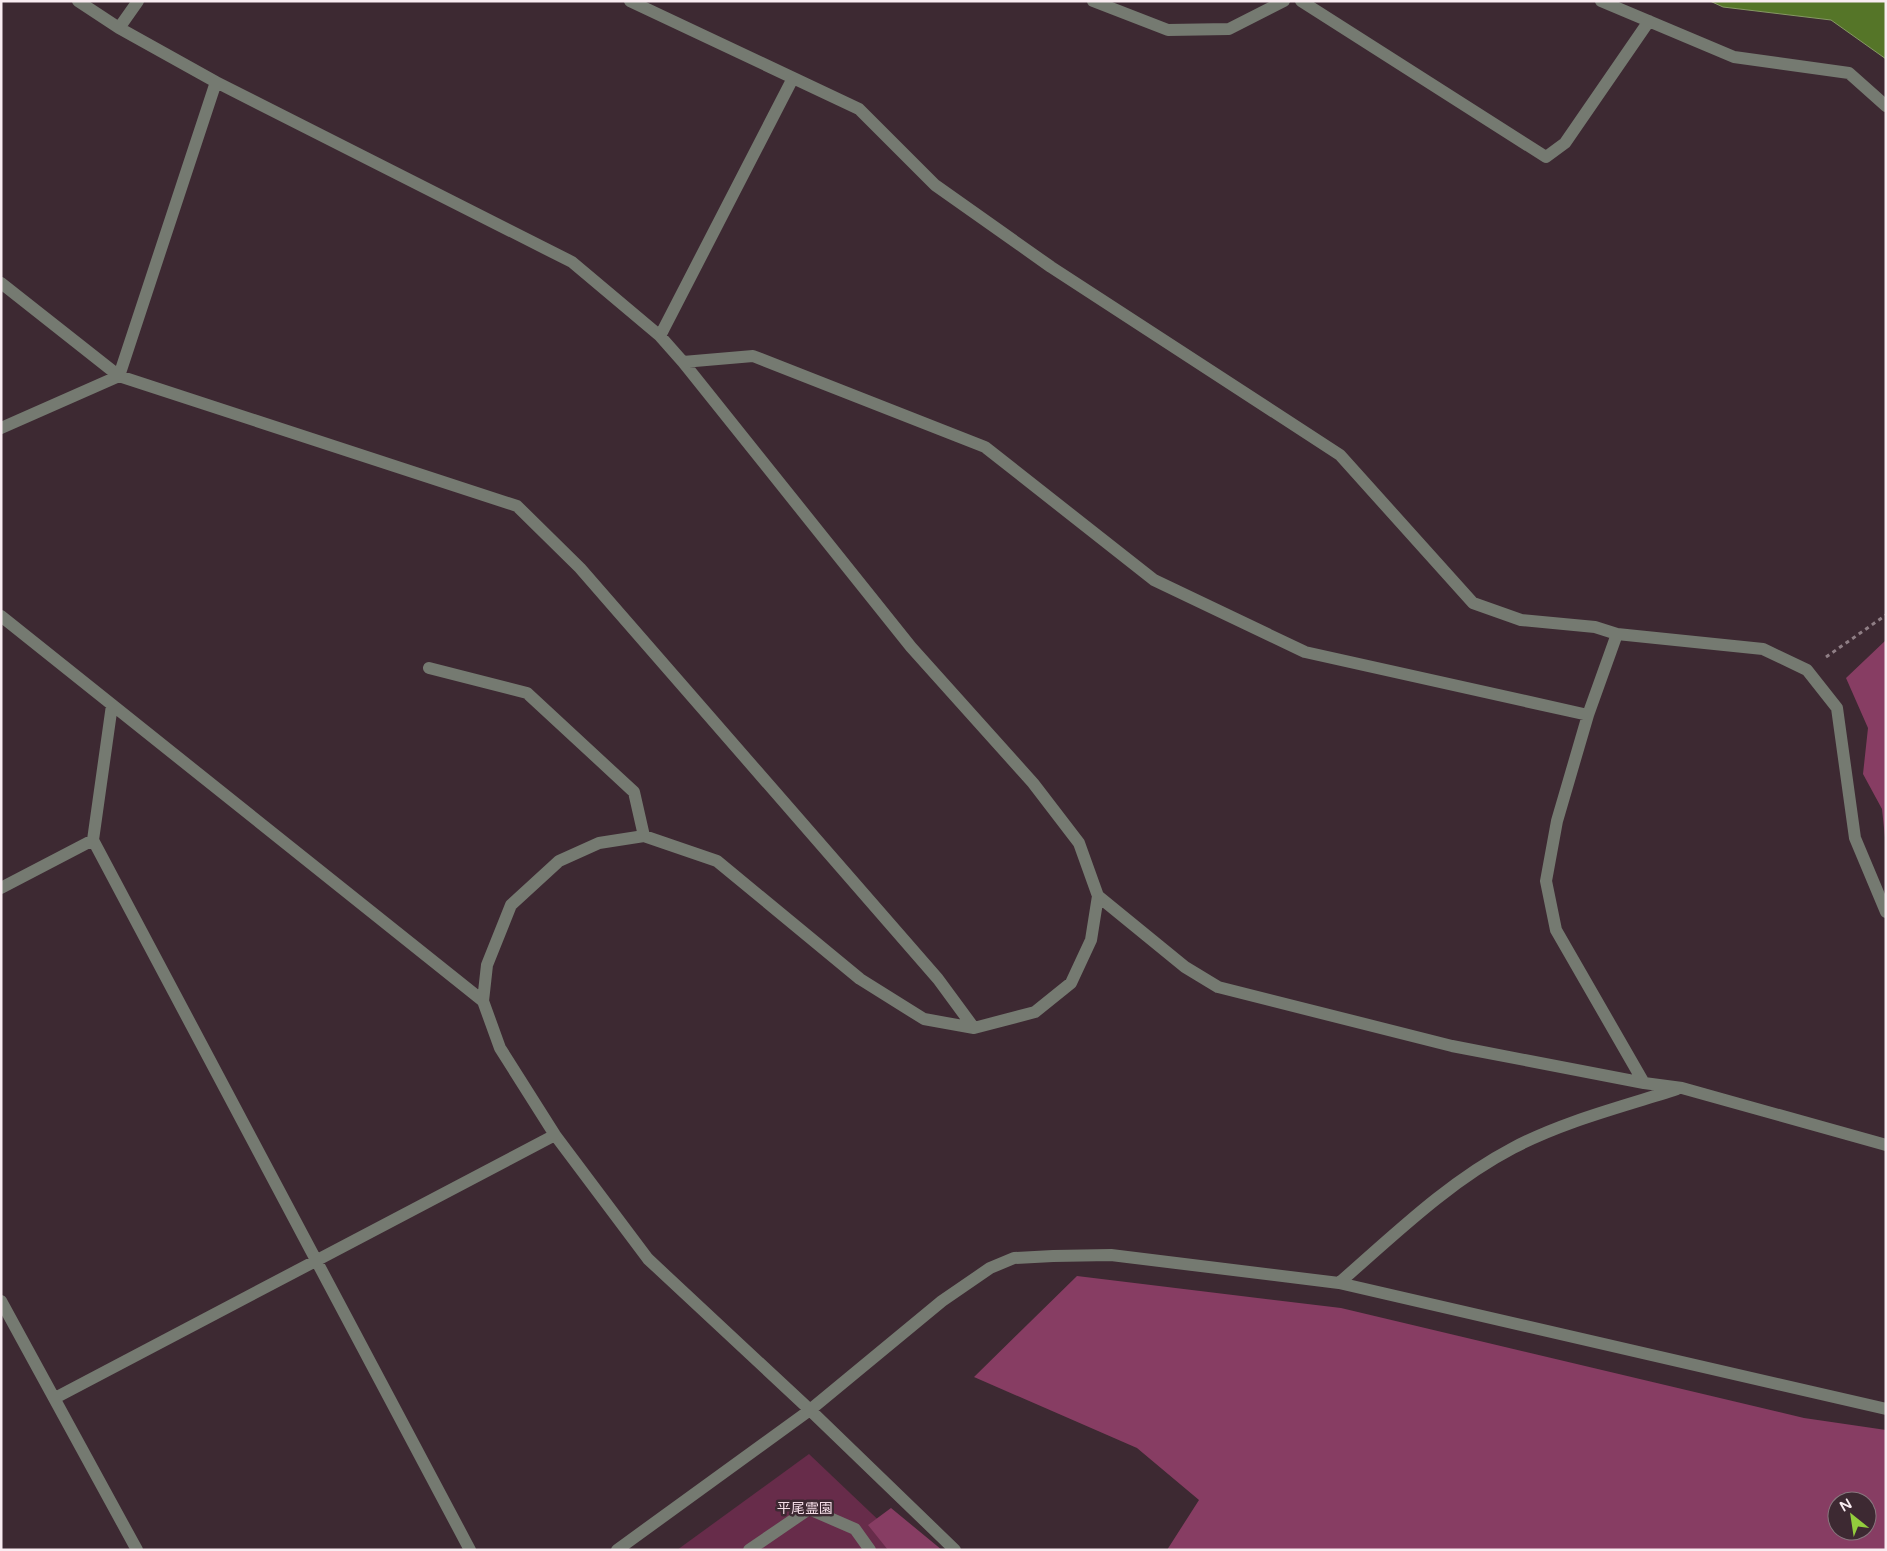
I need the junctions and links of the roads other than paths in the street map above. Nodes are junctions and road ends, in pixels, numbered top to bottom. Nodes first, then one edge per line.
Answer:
1 (78, 1) edge
2 (138, 1) edge
3 (630, 1) edge
4 (1093, 1) edge
5 (1284, 1) edge
6 (1301, 1) edge
7 (1600, 1) edge
8 (1649, 21) junction
9 (119, 28) junction
10 (793, 78) junction
11 (216, 82) junction
12 (1886, 106) edge
13 (1, 283) edge
14 (660, 336) junction
15 (683, 362) junction
16 (119, 376) junction
17 (1, 428) edge
18 (1, 616) edge
19 (1617, 634) junction
20 (429, 668) dead end
21 (112, 705) junction
22 (1588, 714) junction
23 (644, 836) junction
24 (93, 840) junction
25 (1, 888) edge
26 (1098, 896) junction
27 (1886, 912) edge
28 (483, 1001) junction
29 (974, 1028) junction
30 (1644, 1083) junction
31 (1682, 1088) junction
32 (555, 1135) junction
33 (1886, 1145) edge
34 (316, 1260) junction
35 (1339, 1282) junction
36 (1, 1301) edge
37 (55, 1398) junction
38 (1886, 1409) edge
39 (810, 1410) junction
40 (137, 1550) edge
41 (470, 1550) edge
42 (617, 1550) edge
43 (749, 1550) edge
44 (870, 1550) edge
45 (955, 1550) edge

1 - 9 street
2 - 9 street
3 - 10 street
4 - 5 street
6 - 8 street
7 - 8 street
8 - 12 street
9 - 11 street
10 - 14 street
10 - 19 street
11 - 14 street
11 - 16 street
13 - 16 street
14 - 15 street
15 - 22 street
15 - 26 street
16 - 17 street
16 - 29 street
18 - 21 street
19 - 22 street
19 - 27 street
20 - 23 street
21 - 24 street
21 - 28 street
22 - 30 street
23 - 28 street
23 - 29 street
24 - 25 street
24 - 34 street
26 - 29 street
26 - 30 street
28 - 32 street
30 - 31 street
31 - 33 street
31 - 35 street
32 - 34 street
32 - 39 street
34 - 37 street
34 - 41 street
35 - 38 street
35 - 39 street
36 - 37 street
37 - 40 street
39 - 42 street
39 - 45 street
43 - 44 street

